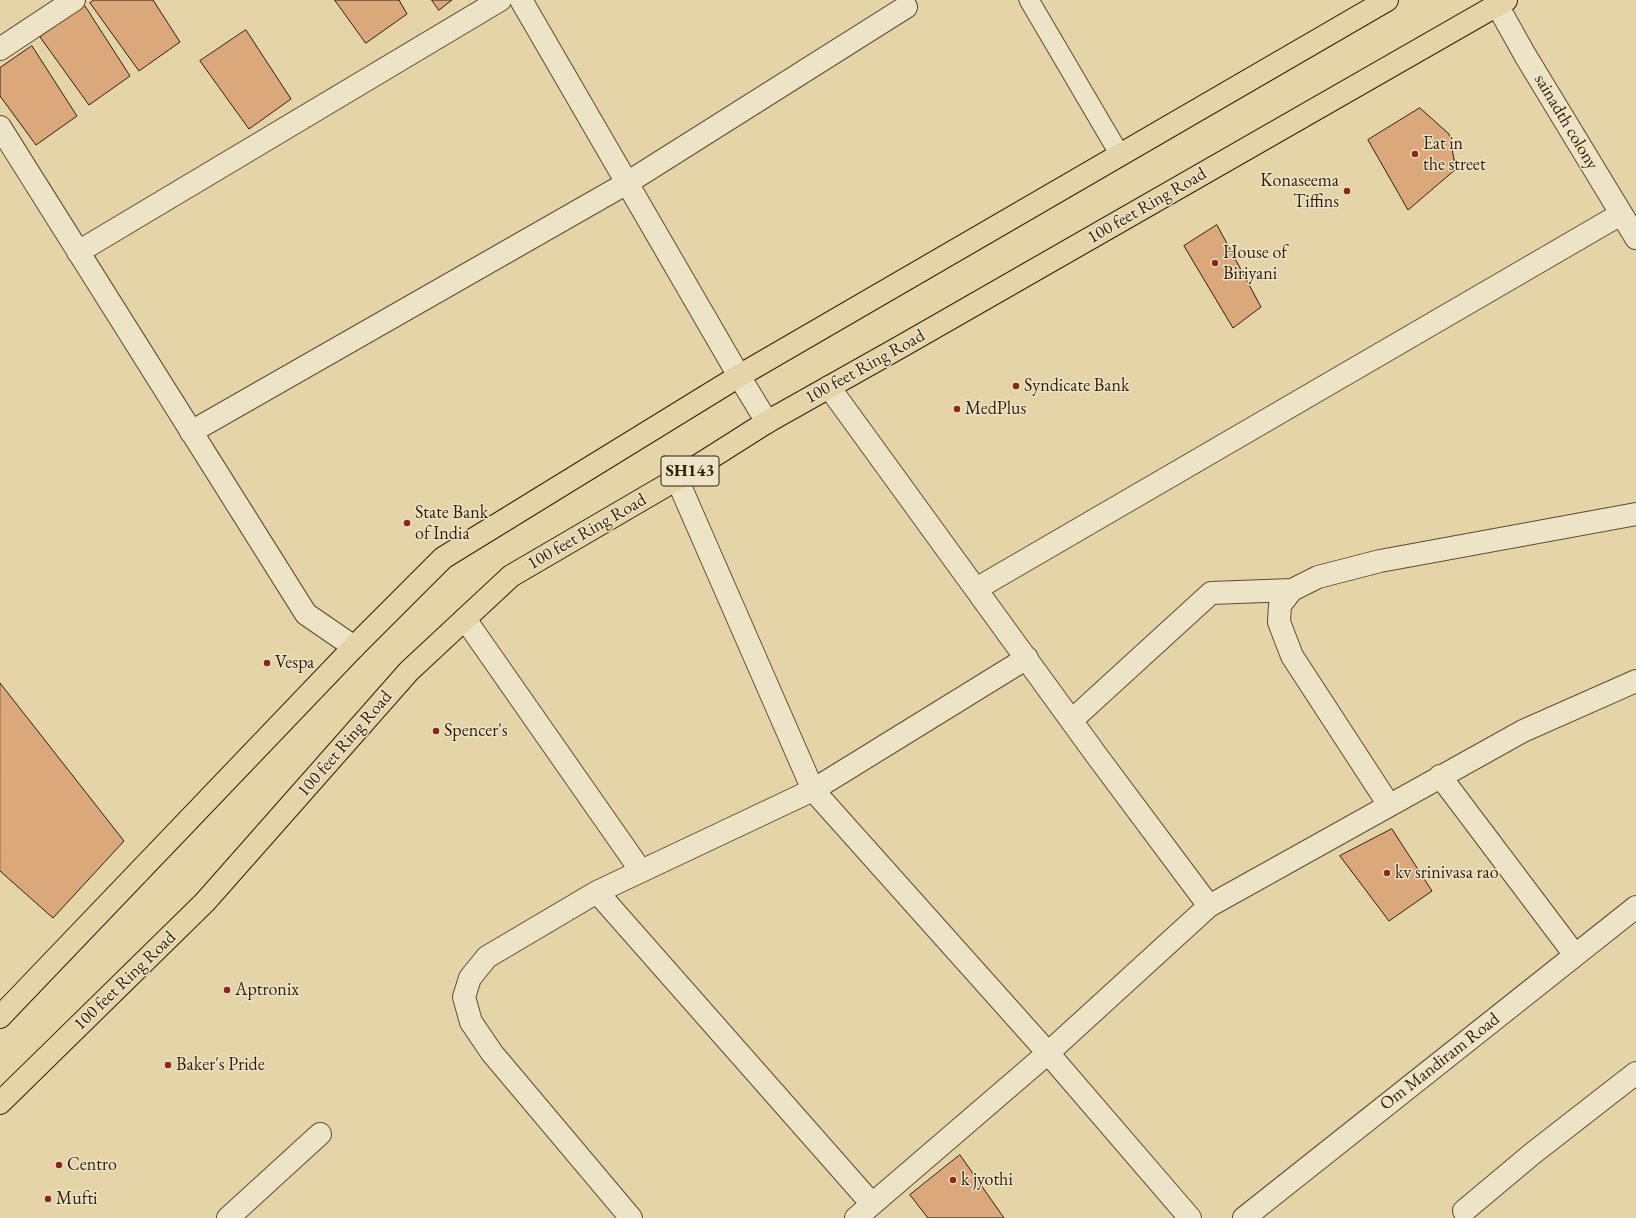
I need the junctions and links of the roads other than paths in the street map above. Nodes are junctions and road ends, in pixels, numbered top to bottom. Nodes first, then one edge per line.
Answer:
1 (74, 0) edge
2 (500, 0) edge
3 (522, 0) edge
4 (1029, 0) edge
5 (1387, 0) edge
6 (1502, 3) edge
7 (906, 7) dead end
8 (0, 49) edge
9 (0, 127) edge
10 (1120, 154) junction
11 (627, 183) junction
12 (1621, 214) junction
13 (1636, 238) edge
14 (78, 252) junction
15 (739, 376) junction
16 (829, 387) junction
17 (767, 422) junction
18 (191, 432) junction
19 (677, 479) junction
20 (1636, 514) edge
21 (976, 589) junction
22 (1292, 590) junction
23 (465, 619) junction
24 (354, 647) junction
25 (1027, 658) junction
26 (1636, 681) edge
27 (1072, 720) junction
28 (1440, 776) junction
29 (813, 790) junction
30 (1390, 805) junction
31 (641, 871) junction
32 (597, 892) junction
33 (1210, 906) junction
34 (1636, 907) edge
35 (1575, 955) junction
36 (0, 1017) edge
37 (1048, 1053) junction
38 (1636, 1073) edge
39 (0, 1103) edge
40 (320, 1134) dead end
41 (872, 1204) junction
42 (1464, 1211) dead end
43 (1253, 1215) edge
44 (228, 1218) edge
45 (631, 1218) edge
46 (856, 1218) edge
47 (1190, 1218) edge

1 - 8 street
2 - 14 street
3 - 11 street
4 - 10 lane
5 - 10 main road
6 - 12 street, sainadth colony
6 - 16 main road, 100 feet Ring Road / SH143
7 - 11 street
9 - 14 street
10 - 15 main road
11 - 15 street
11 - 18 street
12 - 13 street, sainadth colony
12 - 21 street
14 - 18 street
15 - 17 street
15 - 24 main road
16 - 17 main road, 100 feet Ring Road / SH143
16 - 21 street
17 - 19 main road, 100 feet Ring Road / SH143
18 - 24 street
19 - 23 main road, 100 feet Ring Road / SH143
19 - 29 street
20 - 22 street
21 - 25 street
22 - 27 street
22 - 30 street
23 - 31 street
23 - 39 main road, 100 feet Ring Road / SH143
24 - 36 main road
25 - 27 street
25 - 29 street
26 - 28 street
27 - 33 street
28 - 30 street
28 - 35 street
29 - 31 street
29 - 37 street
30 - 33 street
31 - 32 street
32 - 41 street
32 - 45 street
33 - 37 street
34 - 35 street, Om Mandiram Road
35 - 43 street, Om Mandiram Road
37 - 41 street
37 - 47 street
38 - 42 street
40 - 44 street
41 - 46 street

